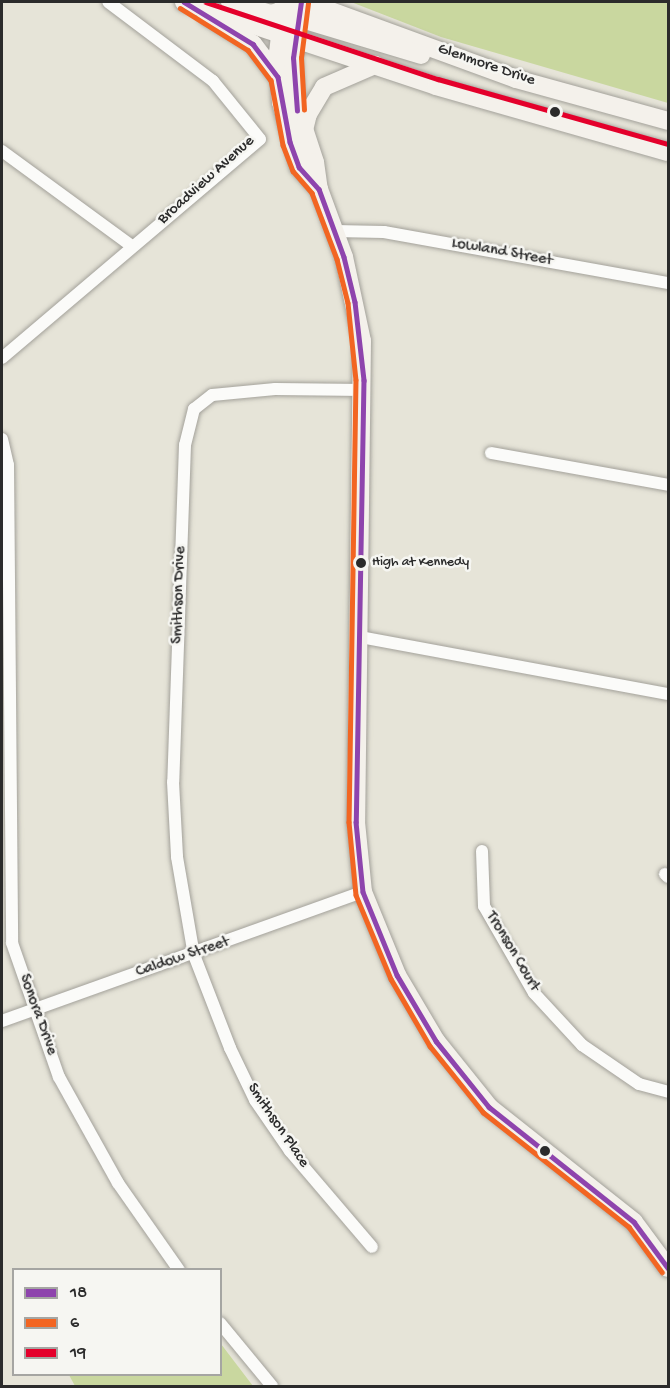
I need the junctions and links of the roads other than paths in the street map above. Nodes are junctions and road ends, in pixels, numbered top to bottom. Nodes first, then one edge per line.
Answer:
1 (108, 2) edge
2 (185, 2) edge
3 (230, 2) edge
4 (301, 2) edge
5 (306, 2) edge
6 (331, 6) edge
7 (284, 7) edge
8 (291, 30) junction
9 (375, 65) junction
10 (278, 77) junction
11 (516, 78) junction
12 (669, 121) edge
13 (303, 136) junction
14 (2, 151) edge
15 (669, 152) edge
16 (319, 189) junction
17 (335, 231) junction
18 (132, 246) junction
19 (669, 283) edge
20 (2, 358) edge
21 (364, 390) junction
22 (2, 439) edge
23 (491, 453) dead end
24 (669, 485) edge
25 (360, 637) junction
26 (669, 694) edge
27 (482, 851) dead end
28 (363, 892) junction
29 (194, 955) junction
30 (34, 1009) junction
31 (2, 1021) edge
32 (669, 1092) edge
33 (372, 1247) dead end
34 (178, 1268) edge
35 (669, 1268) edge
36 (222, 1325) edge
37 (272, 1386) edge

1 - 18 street, Broadview Avenue
2 - 8 main road
2 - 10 main road
3 - 7 main road
4 - 7 main road
4 - 8 main road
5 - 6 main road, Glenmore Drive
6 - 11 main road, Glenmore Drive
7 - 8 main road
8 - 9 main road, Glenmore Drive
8 - 10 main road
8 - 11 main road
8 - 13 main road
9 - 13 main road
9 - 15 main road, Glenmore Drive
10 - 16 main road
11 - 12 main road, Glenmore Drive
13 - 16 main road
14 - 18 street
16 - 17 main road
17 - 19 street, Lowland Street
17 - 21 main road
18 - 20 street, Broadview Avenue
21 - 25 main road
21 - 29 street, Smithson Drive
22 - 30 street, Sonora Drive
23 - 24 street
25 - 26 street
25 - 28 main road
27 - 32 street, Tronson Court
28 - 29 street, Caldow Street
28 - 35 main road
29 - 30 street, Caldow Street
29 - 33 street, Smithson Place
30 - 31 street, Caldow Street
30 - 34 street, Sonora Drive
36 - 37 street

